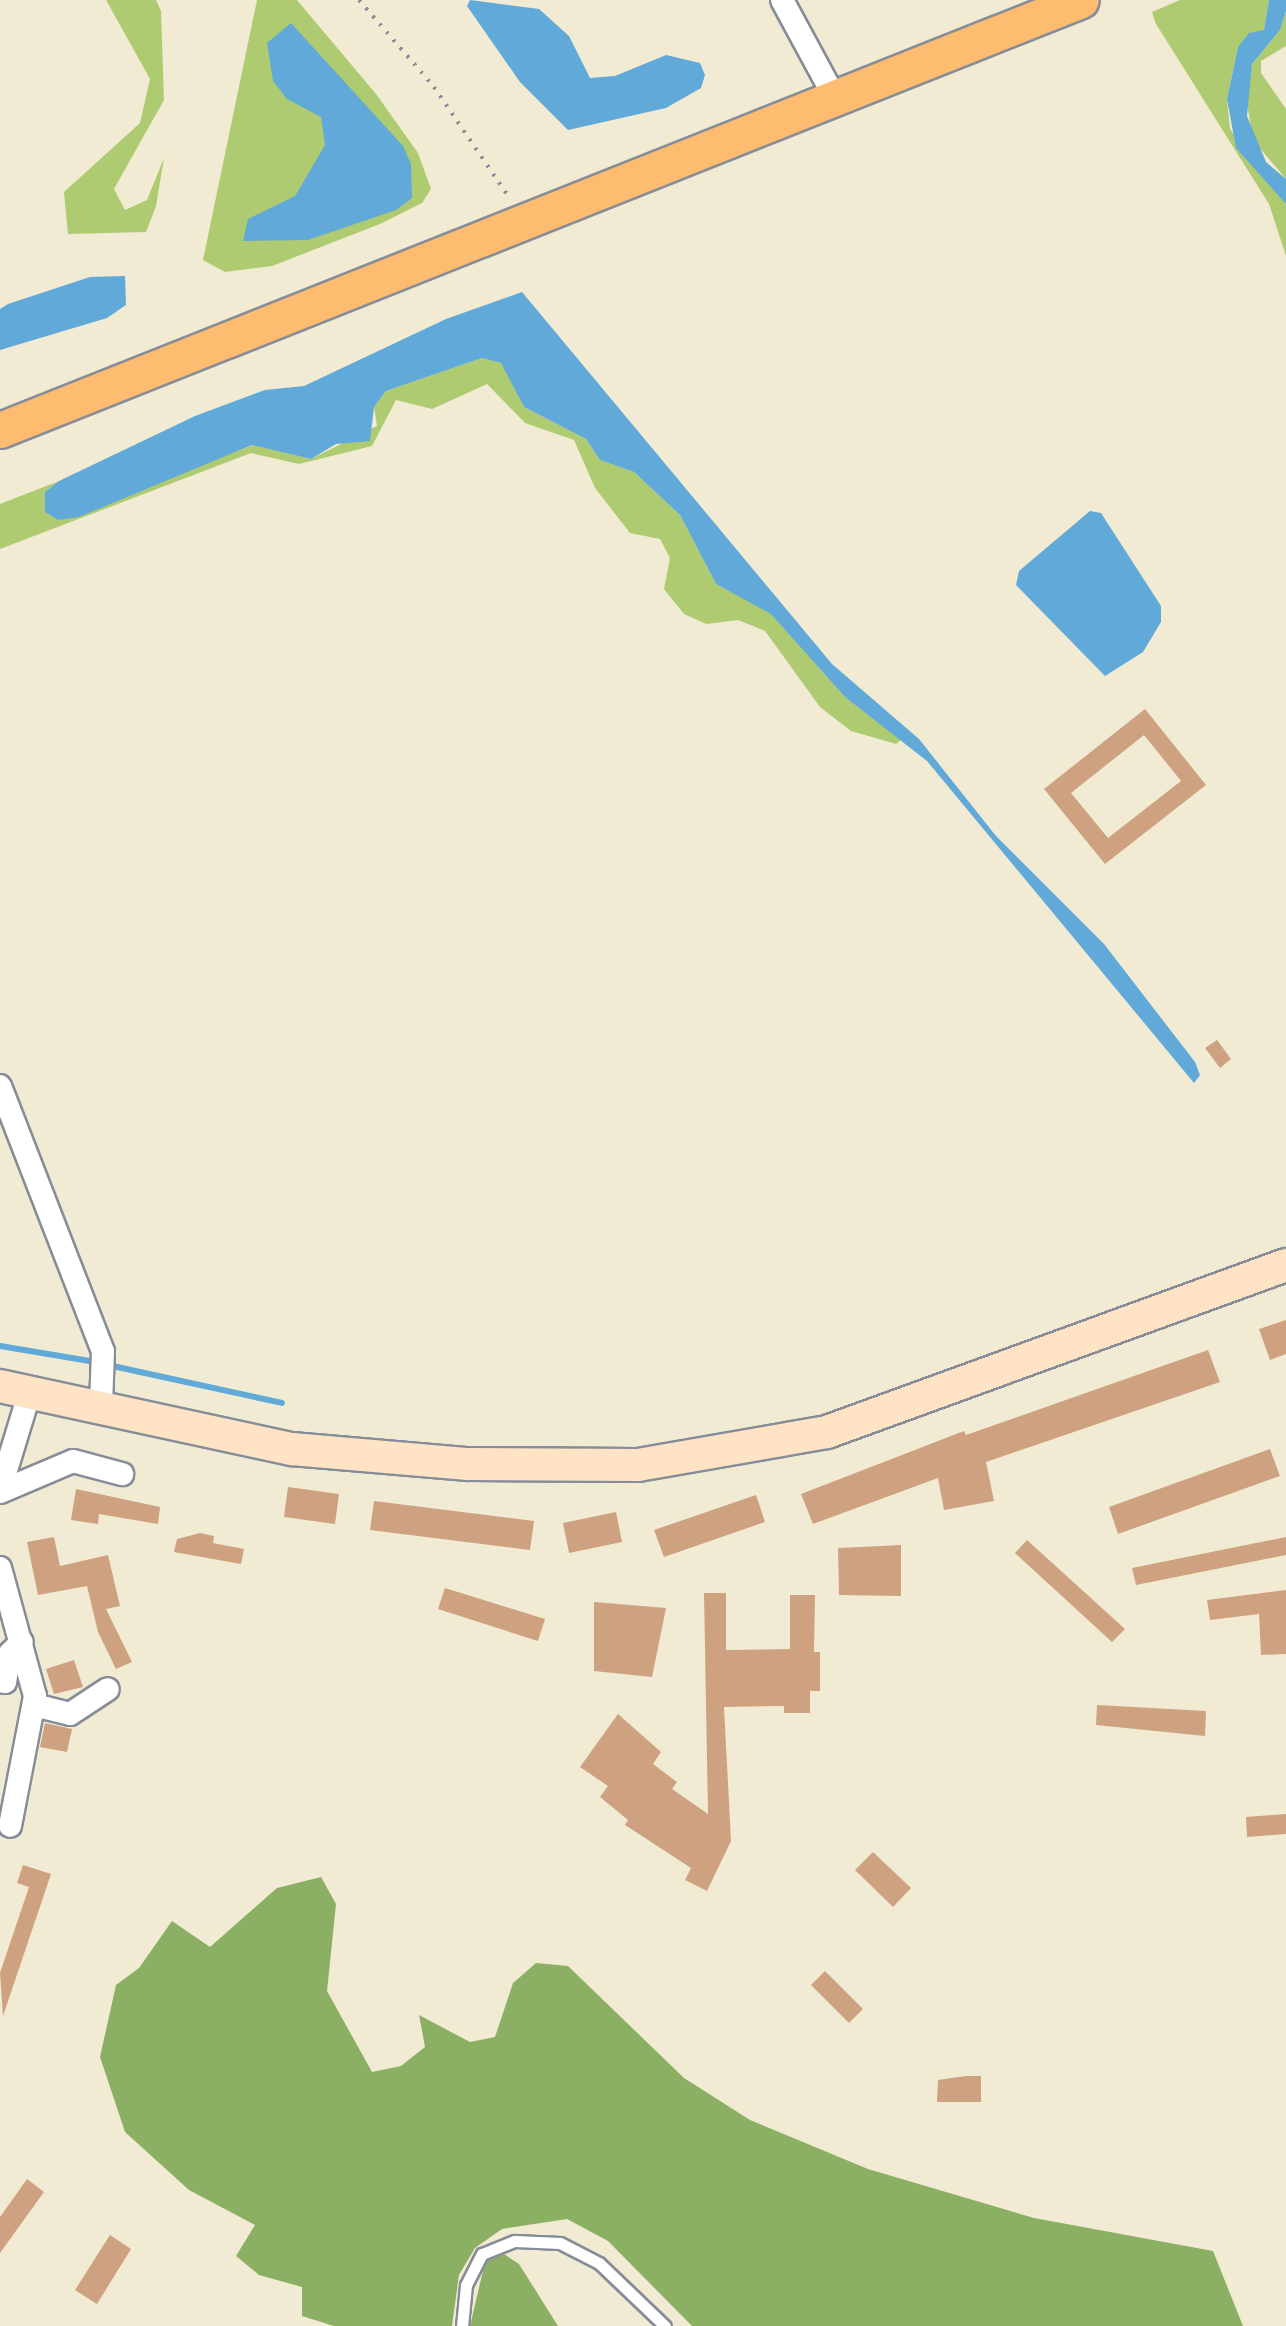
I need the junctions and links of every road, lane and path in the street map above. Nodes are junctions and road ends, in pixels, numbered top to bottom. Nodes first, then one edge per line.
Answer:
1 (359, 0) edge
2 (782, 0) edge
3 (1081, 0) edge
4 (835, 98) junction
5 (525, 221) junction
6 (0, 430) edge
7 (0, 1086) edge
8 (1286, 1266) edge
9 (15, 1388) edge
10 (101, 1405) junction
11 (122, 1474) dead end
12 (0, 1491) edge
13 (0, 1568) edge
14 (22, 1642) junction
15 (0, 1681) edge
16 (108, 1688) dead end
17 (34, 1704) junction
18 (10, 1826) dead end
19 (462, 2326) edge
20 (666, 2326) edge

1 - 5 path
2 - 4 street
3 - 4 main road
4 - 5 main road
5 - 6 main road
7 - 10 street
8 - 10 main road
9 - 10 main road
9 - 12 street
11 - 12 street
13 - 14 street
14 - 15 street
14 - 17 street
16 - 17 street
17 - 18 street
19 - 20 lane

